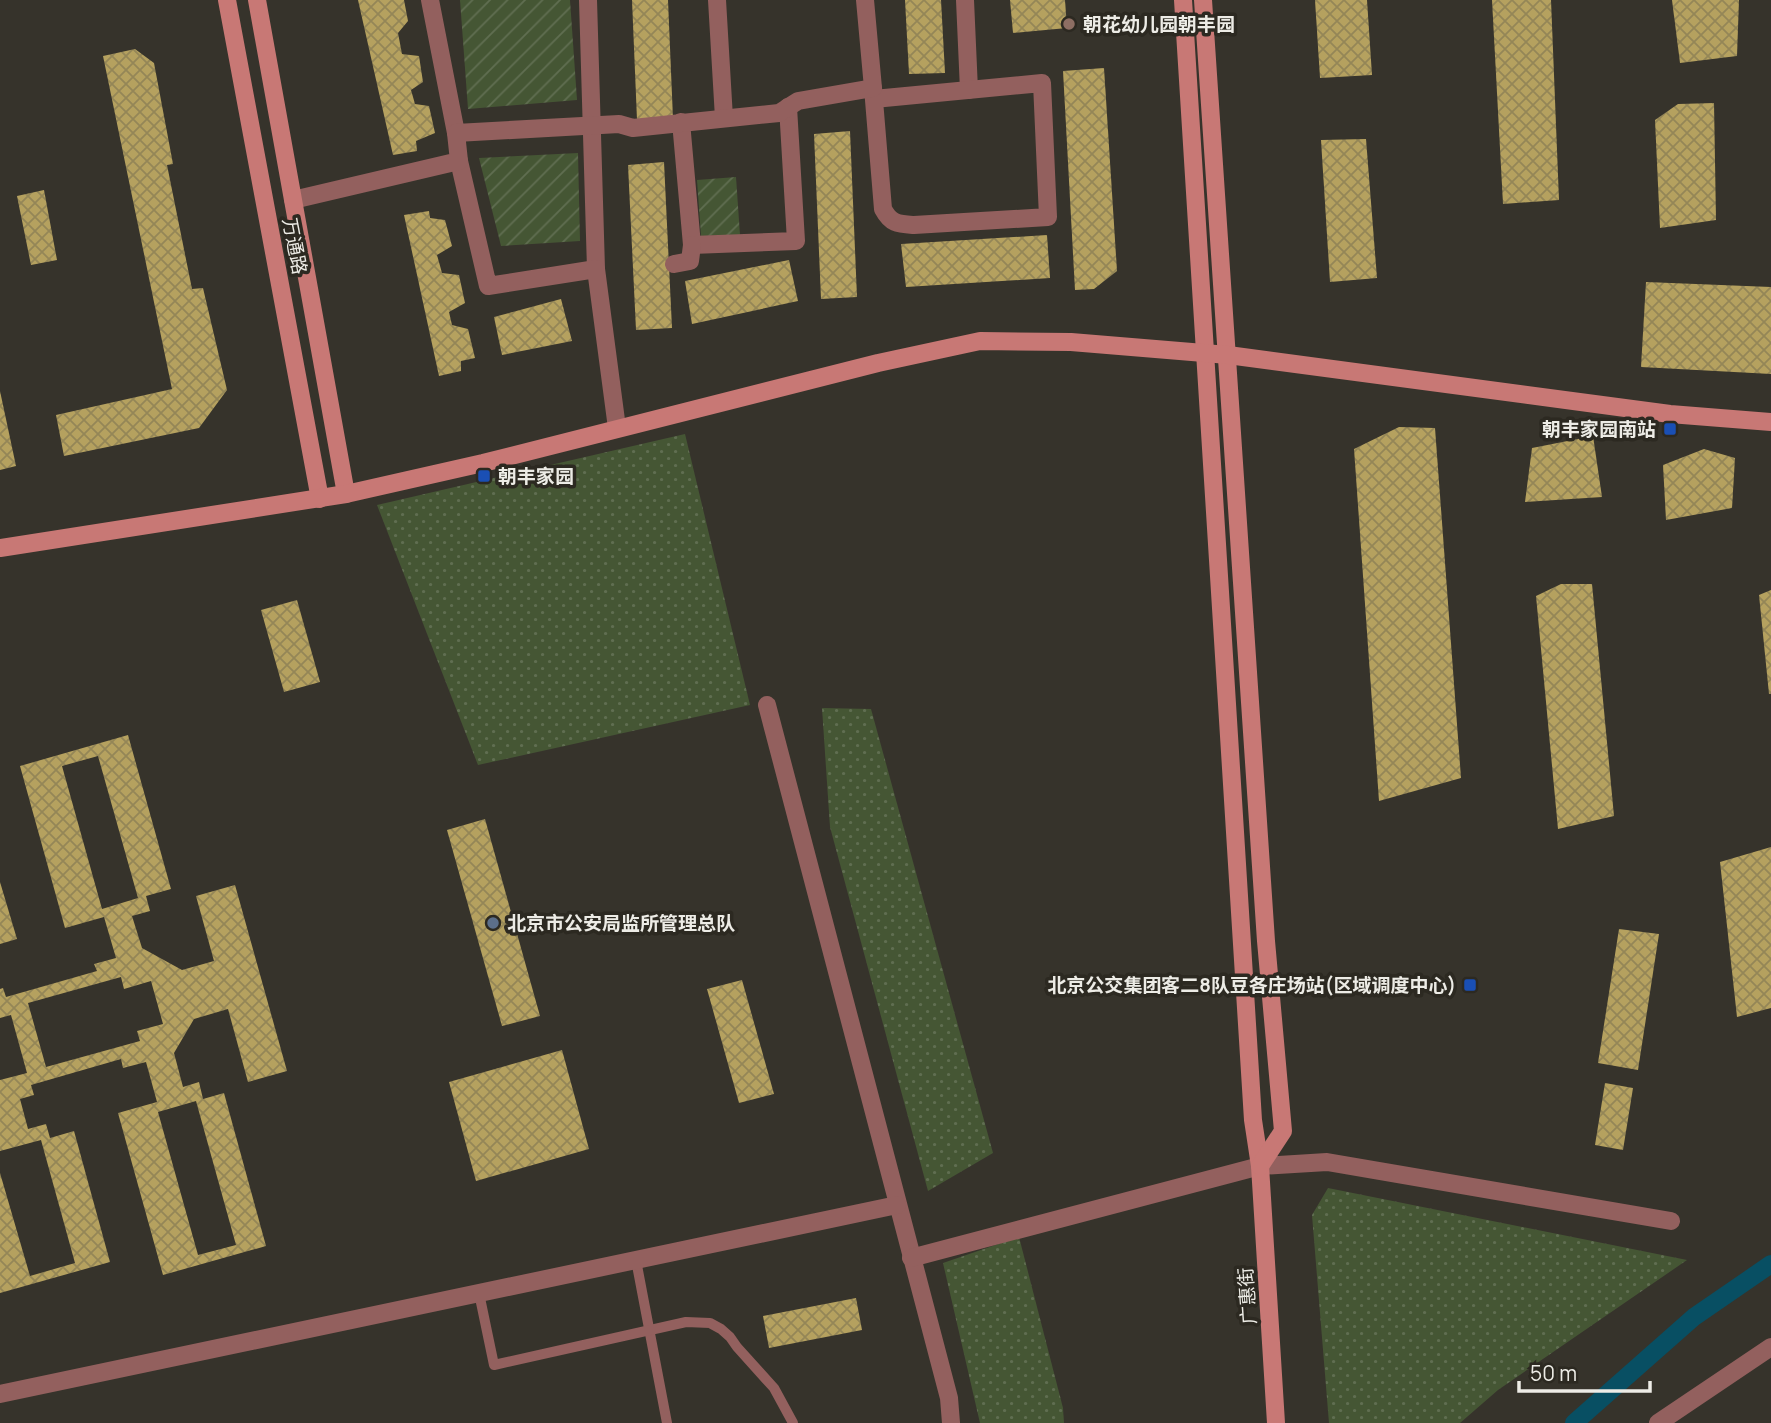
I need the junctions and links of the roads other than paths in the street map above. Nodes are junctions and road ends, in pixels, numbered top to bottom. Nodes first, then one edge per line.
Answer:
1 (227, 0) edge
2 (257, 0) edge
3 (430, 0) edge
4 (588, 0) edge
5 (718, 0) edge
6 (865, 0) edge
7 (965, 0) edge
8 (1183, 0) edge
9 (1203, 0) edge
10 (969, 90) junction
11 (873, 93) junction
12 (788, 107) junction
13 (724, 118) junction
14 (681, 122) junction
15 (592, 125) junction
16 (456, 133) junction
17 (459, 161) junction
18 (293, 200) junction
19 (692, 244) junction
20 (674, 264) dead end
21 (596, 269) junction
22 (1206, 353) junction
23 (1228, 355) junction
24 (1771, 422) edge
25 (617, 428) junction
26 (346, 494) junction
27 (320, 499) junction
28 (0, 548) edge
29 (767, 705) dead end
30 (1259, 1166) junction
31 (897, 1205) junction
32 (1671, 1221) dead end
33 (912, 1258) junction
34 (636, 1260) junction
35 (479, 1293) junction
36 (649, 1330) junction
37 (1771, 1347) edge
38 (0, 1394) edge
39 (667, 1423) edge
40 (793, 1423) edge
41 (951, 1423) edge
42 (1276, 1423) edge
43 (1658, 1423) edge

1 - 27 street, 万通路
2 - 18 street, 万通路
3 - 16 street
4 - 15 street
5 - 13 street
6 - 11 street
7 - 10 street
8 - 22 street, 广惠街
9 - 23 street
10 - 11 street
10 - 11 street
11 - 12 street
12 - 13 street
12 - 19 street
13 - 14 street
14 - 15 street
14 - 19 street
15 - 16 street
15 - 21 street
16 - 17 street
17 - 18 street
17 - 21 street
18 - 26 street, 万通路
19 - 20 street
21 - 25 street
22 - 23 street
22 - 25 street
22 - 30 street, 广惠街
23 - 24 street
23 - 30 street
25 - 26 street
26 - 27 street
27 - 28 street
29 - 31 street
30 - 32 street
30 - 33 street
30 - 42 street, 广惠街
31 - 33 street
31 - 34 street
33 - 41 street
34 - 35 street
34 - 36 lane
35 - 36 lane
35 - 38 street
36 - 39 lane
36 - 40 lane
37 - 43 street

